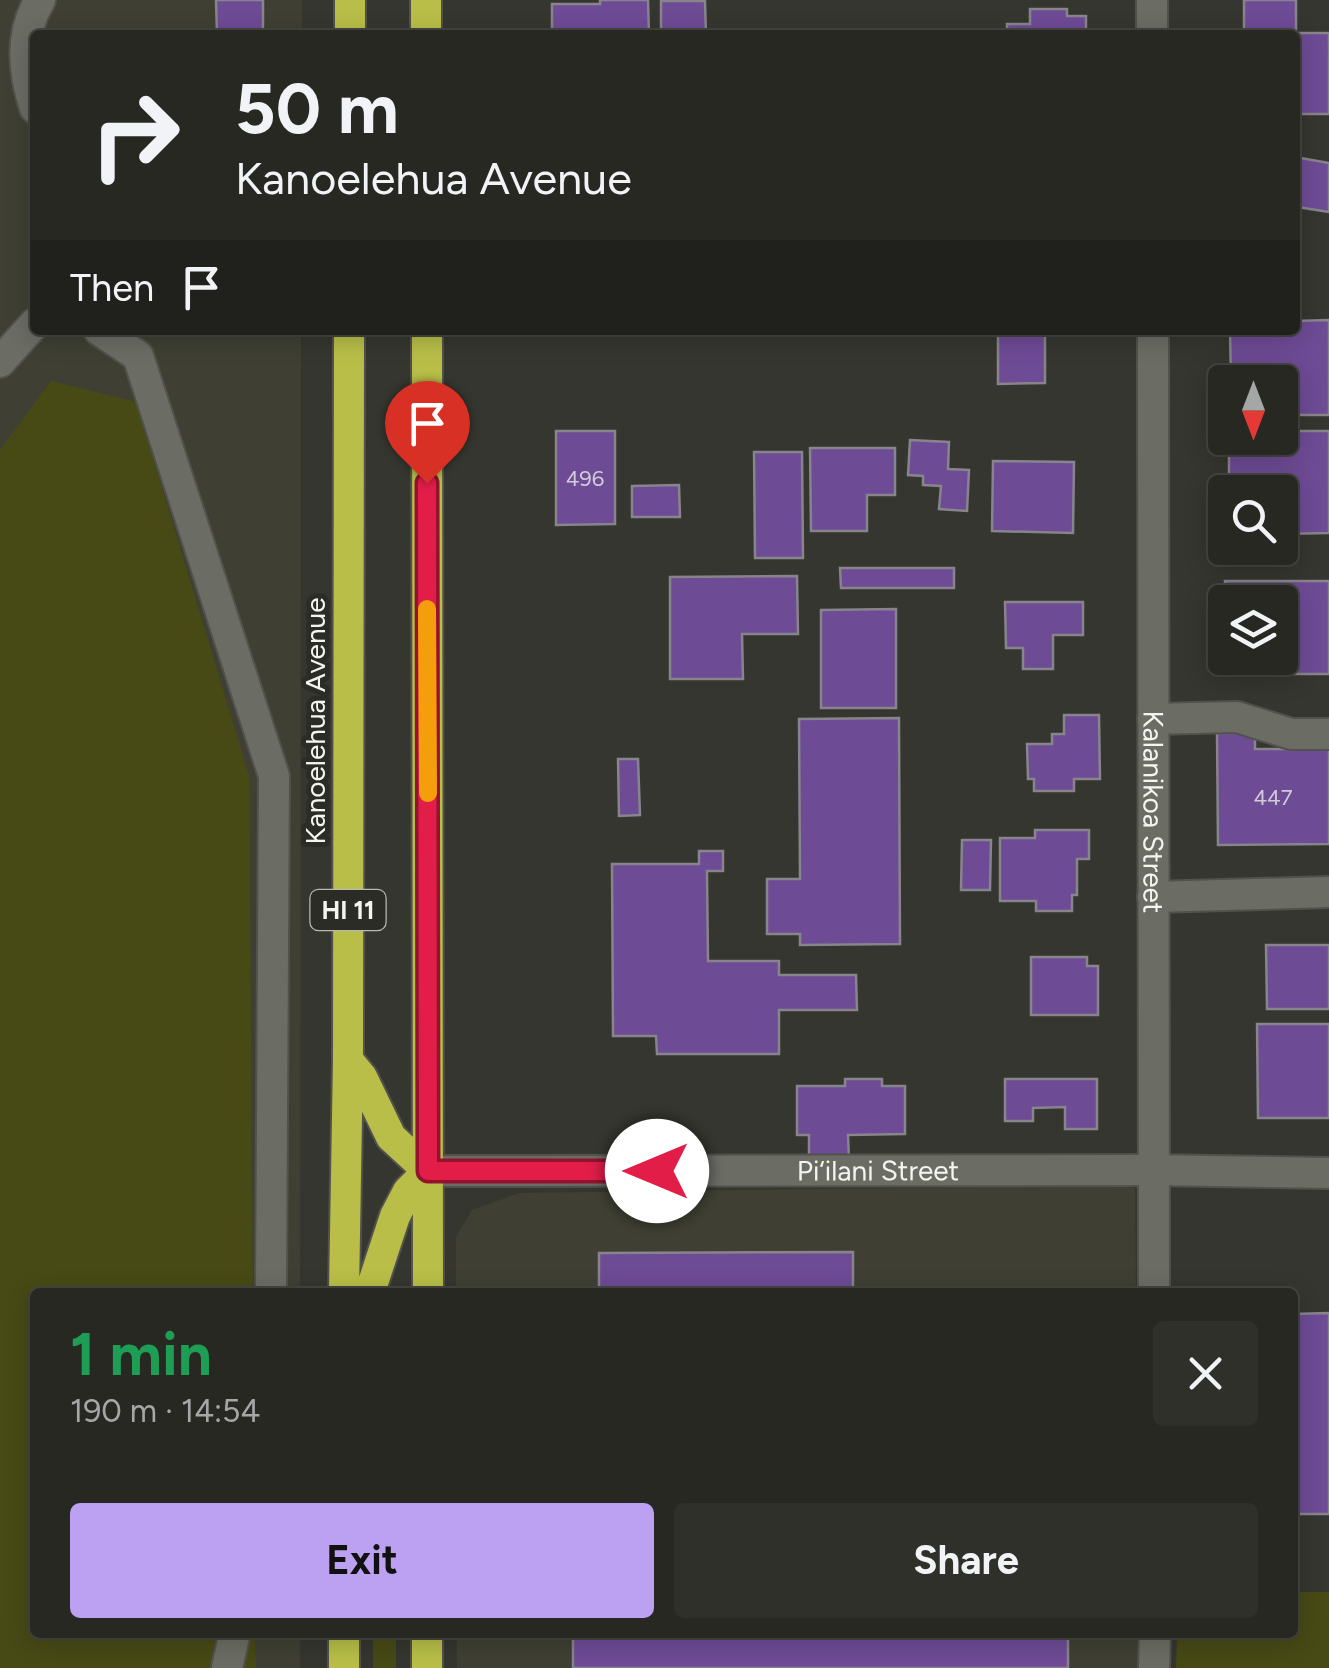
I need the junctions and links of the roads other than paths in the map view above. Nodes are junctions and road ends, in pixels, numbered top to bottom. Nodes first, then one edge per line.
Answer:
1 (40, 0) edge
2 (350, 0) edge
3 (426, 0) edge
4 (1152, 0) edge
5 (350, 30) edge
6 (426, 30) edge
7 (1152, 30) edge
8 (30, 89) edge
9 (30, 329) edge
10 (106, 335) edge
11 (349, 335) edge
12 (427, 335) edge
13 (1152, 335) edge
14 (0, 362) edge
15 (1153, 719) junction
16 (1329, 734) edge
17 (1329, 892) edge
18 (1153, 897) junction
19 (348, 1060) junction
20 (1154, 1170) junction
21 (428, 1171) junction
22 (1329, 1173) edge
23 (271, 1288) edge
24 (344, 1288) edge
25 (371, 1288) edge
26 (428, 1288) edge
27 (1154, 1288) edge
28 (234, 1638) edge
29 (344, 1638) edge
30 (427, 1638) edge
31 (1155, 1638) edge
32 (227, 1668) edge
33 (344, 1668) edge
34 (427, 1668) edge
35 (1154, 1668) edge

1 - 8 street
2 - 5 highway
3 - 6 highway
4 - 7 street
9 - 14 street
10 - 23 street
11 - 19 highway, Kanoelehua Avenue / HI 11
12 - 21 highway
13 - 15 street, Kalanikoa Street
15 - 16 street
15 - 18 street, Kalanikoa Street
17 - 18 street
18 - 20 street, Kalanikoa Street
19 - 21 highway
19 - 24 highway, Kanoelehua Avenue / HI 11
20 - 21 street, Pi‘ilani Street
20 - 22 street, Pi‘ilani Street
20 - 27 street, Kalanikoa Street
21 - 25 highway
21 - 26 highway
28 - 32 street
29 - 33 highway
30 - 34 highway
31 - 35 street

